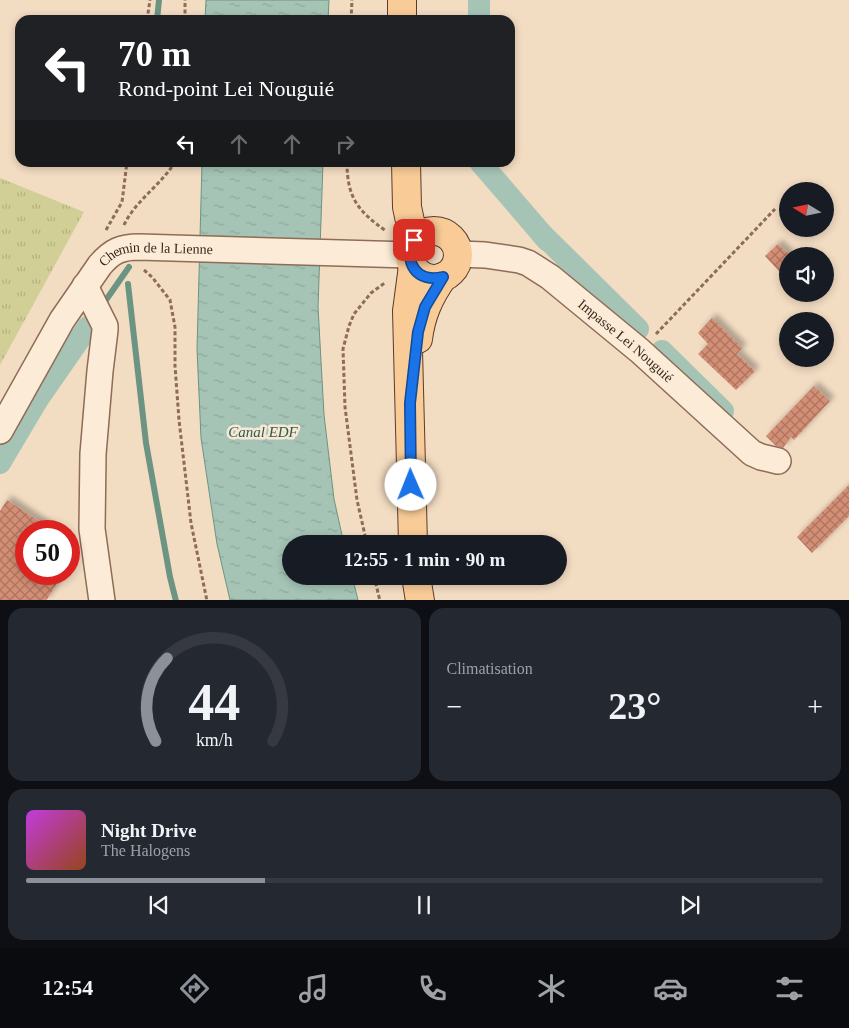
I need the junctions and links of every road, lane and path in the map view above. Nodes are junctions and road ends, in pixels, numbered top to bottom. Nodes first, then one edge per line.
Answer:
1 (150, 0) edge
2 (185, 0) edge
3 (352, 0) edge
4 (402, 0) edge
5 (148, 15) edge
6 (185, 15) edge
7 (351, 15) edge
8 (402, 15) edge
9 (172, 167) edge
10 (347, 167) edge
11 (406, 167) edge
12 (414, 167) edge
13 (775, 210) dead end
14 (442, 232) junction
15 (128, 248) junction
16 (412, 252) junction
17 (458, 254) junction
18 (443, 277) junction
19 (85, 286) junction
20 (640, 351) junction
21 (410, 403) junction
22 (0, 431) edge
23 (778, 461) dead end
24 (365, 535) edge
25 (413, 535) edge
26 (376, 585) edge
27 (418, 585) edge
28 (102, 600) edge
29 (207, 600) edge
30 (380, 600) edge
31 (420, 600) edge

1 - 5 path
2 - 6 path
3 - 7 path
4 - 8 main road
9 - 15 path
10 - 16 path
11 - 16 main road
12 - 14 main road
13 - 20 path
14 - 16 main road
14 - 17 main road
15 - 16 street, Chemin de la Lienne
15 - 19 street, Chemin de la Lienne
15 - 29 path
16 - 18 main road
16 - 21 main road
16 - 24 path
17 - 18 main road
17 - 20 street, Impasse Lei Nouguié
18 - 21 main road
19 - 22 street, Chemin de la Lienne
19 - 28 street
20 - 23 street, Impasse Lei Nouguié
21 - 25 main road
26 - 30 path
27 - 31 main road

